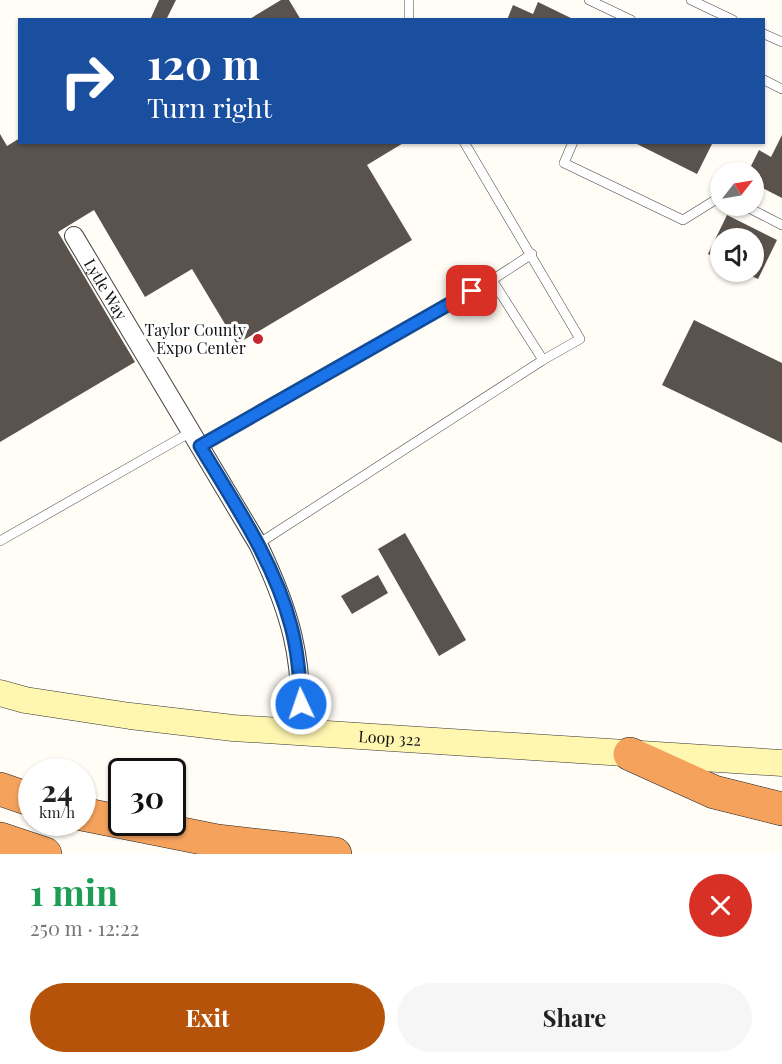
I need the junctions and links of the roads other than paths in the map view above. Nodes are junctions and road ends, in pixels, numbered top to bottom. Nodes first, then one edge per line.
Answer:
1 (409, 0) edge
2 (589, 0) edge
3 (691, 0) edge
4 (409, 18) edge
5 (627, 18) edge
6 (729, 18) edge
7 (765, 34) edge
8 (782, 42) edge
9 (765, 80) edge
10 (782, 89) edge
11 (465, 144) edge
12 (572, 144) edge
13 (710, 203) edge
14 (764, 216) edge
15 (782, 225) edge
16 (74, 236) dead end
17 (532, 254) junction
18 (492, 280) junction
19 (543, 360) junction
20 (195, 439) junction
21 (0, 541) edge
22 (258, 544) junction
23 (0, 693) edge
24 (298, 732) junction
25 (630, 754) junction
26 (782, 763) edge
27 (0, 789) edge
28 (18, 795) edge
29 (782, 810) edge
30 (96, 817) edge
31 (0, 838) edge
32 (45, 854) edge
33 (335, 854) edge

1 - 4 lane
2 - 5 lane
3 - 6 lane
7 - 8 lane
9 - 10 lane
11 - 17 lane
12 - 13 lane
14 - 15 lane
16 - 20 street, Lytle Way
17 - 18 lane
17 - 19 lane
18 - 19 lane
18 - 20 lane
19 - 22 lane
20 - 21 lane
20 - 22 street, Lytle Way
22 - 24 street, Lytle Way
23 - 24 main road, Loop 322
24 - 25 main road, Loop 322
25 - 26 main road, Loop 322
25 - 29 highway
27 - 28 highway
30 - 33 highway
31 - 32 highway

